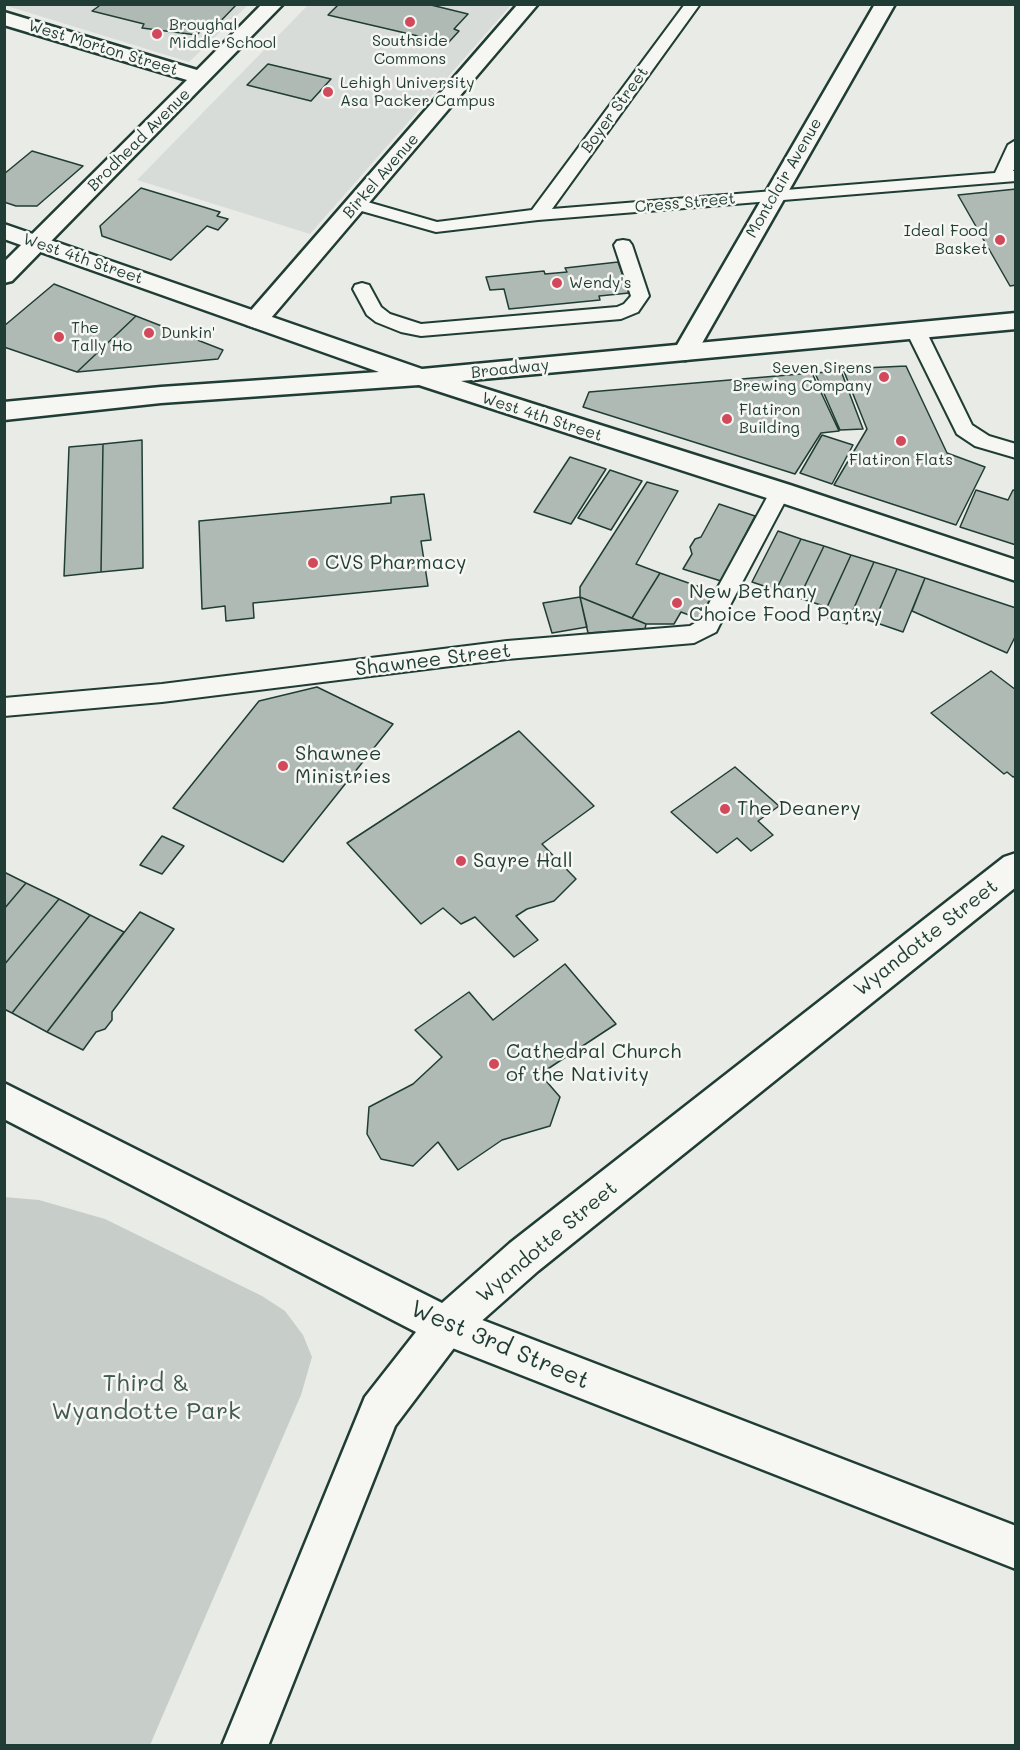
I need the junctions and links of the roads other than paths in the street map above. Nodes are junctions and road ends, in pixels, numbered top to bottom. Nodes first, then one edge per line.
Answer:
1 (274, 4) edge
2 (528, 4) edge
3 (693, 4) edge
4 (885, 4) edge
5 (4, 18) edge
6 (201, 78) junction
7 (1016, 145) edge
8 (1009, 177) edge
9 (773, 196) junction
10 (357, 204) junction
11 (538, 215) junction
12 (4, 231) edge
13 (38, 243) junction
14 (623, 245) dead end
15 (4, 276) edge
16 (362, 289) dead end
17 (256, 320) junction
18 (1016, 321) edge
19 (916, 331) junction
20 (685, 352) junction
21 (420, 377) junction
22 (4, 411) edge
23 (1016, 451) edge
24 (780, 492) junction
25 (1016, 571) edge
26 (4, 707) edge
27 (1016, 867) edge
28 (4, 1100) edge
29 (446, 1326) junction
30 (1016, 1548) edge
31 (245, 1746) edge

1 - 6 main road, Brodhead Avenue
2 - 10 main road, Birkel Avenue
3 - 11 lane, Boyer Street
4 - 9 main road, Montclair Avenue
5 - 6 main road, West Morton Street
6 - 13 main road, Brodhead Avenue
7 - 8 lane
8 - 9 lane, Cress Street
9 - 11 lane, Cress Street
9 - 20 main road, Montclair Avenue
10 - 11 lane, Cress Street
10 - 17 main road, Birkel Avenue
12 - 13 main road, West 4th Street
13 - 15 main road, Brodhead Avenue
13 - 17 main road, West 4th Street
14 - 16 lane
17 - 21 main road, West 4th Street
18 - 19 main road, Broadway
19 - 20 main road, Broadway
19 - 23 lane
20 - 21 main road, Broadway
21 - 22 main road, Broadway
21 - 24 main road, West 4th Street
24 - 25 main road, West 4th Street
24 - 26 lane, Shawnee Street
27 - 29 main road, Wyandotte Street
28 - 29 main road, West 3rd Street
29 - 30 main road, West 3rd Street
29 - 31 main road, Wyandotte Street

